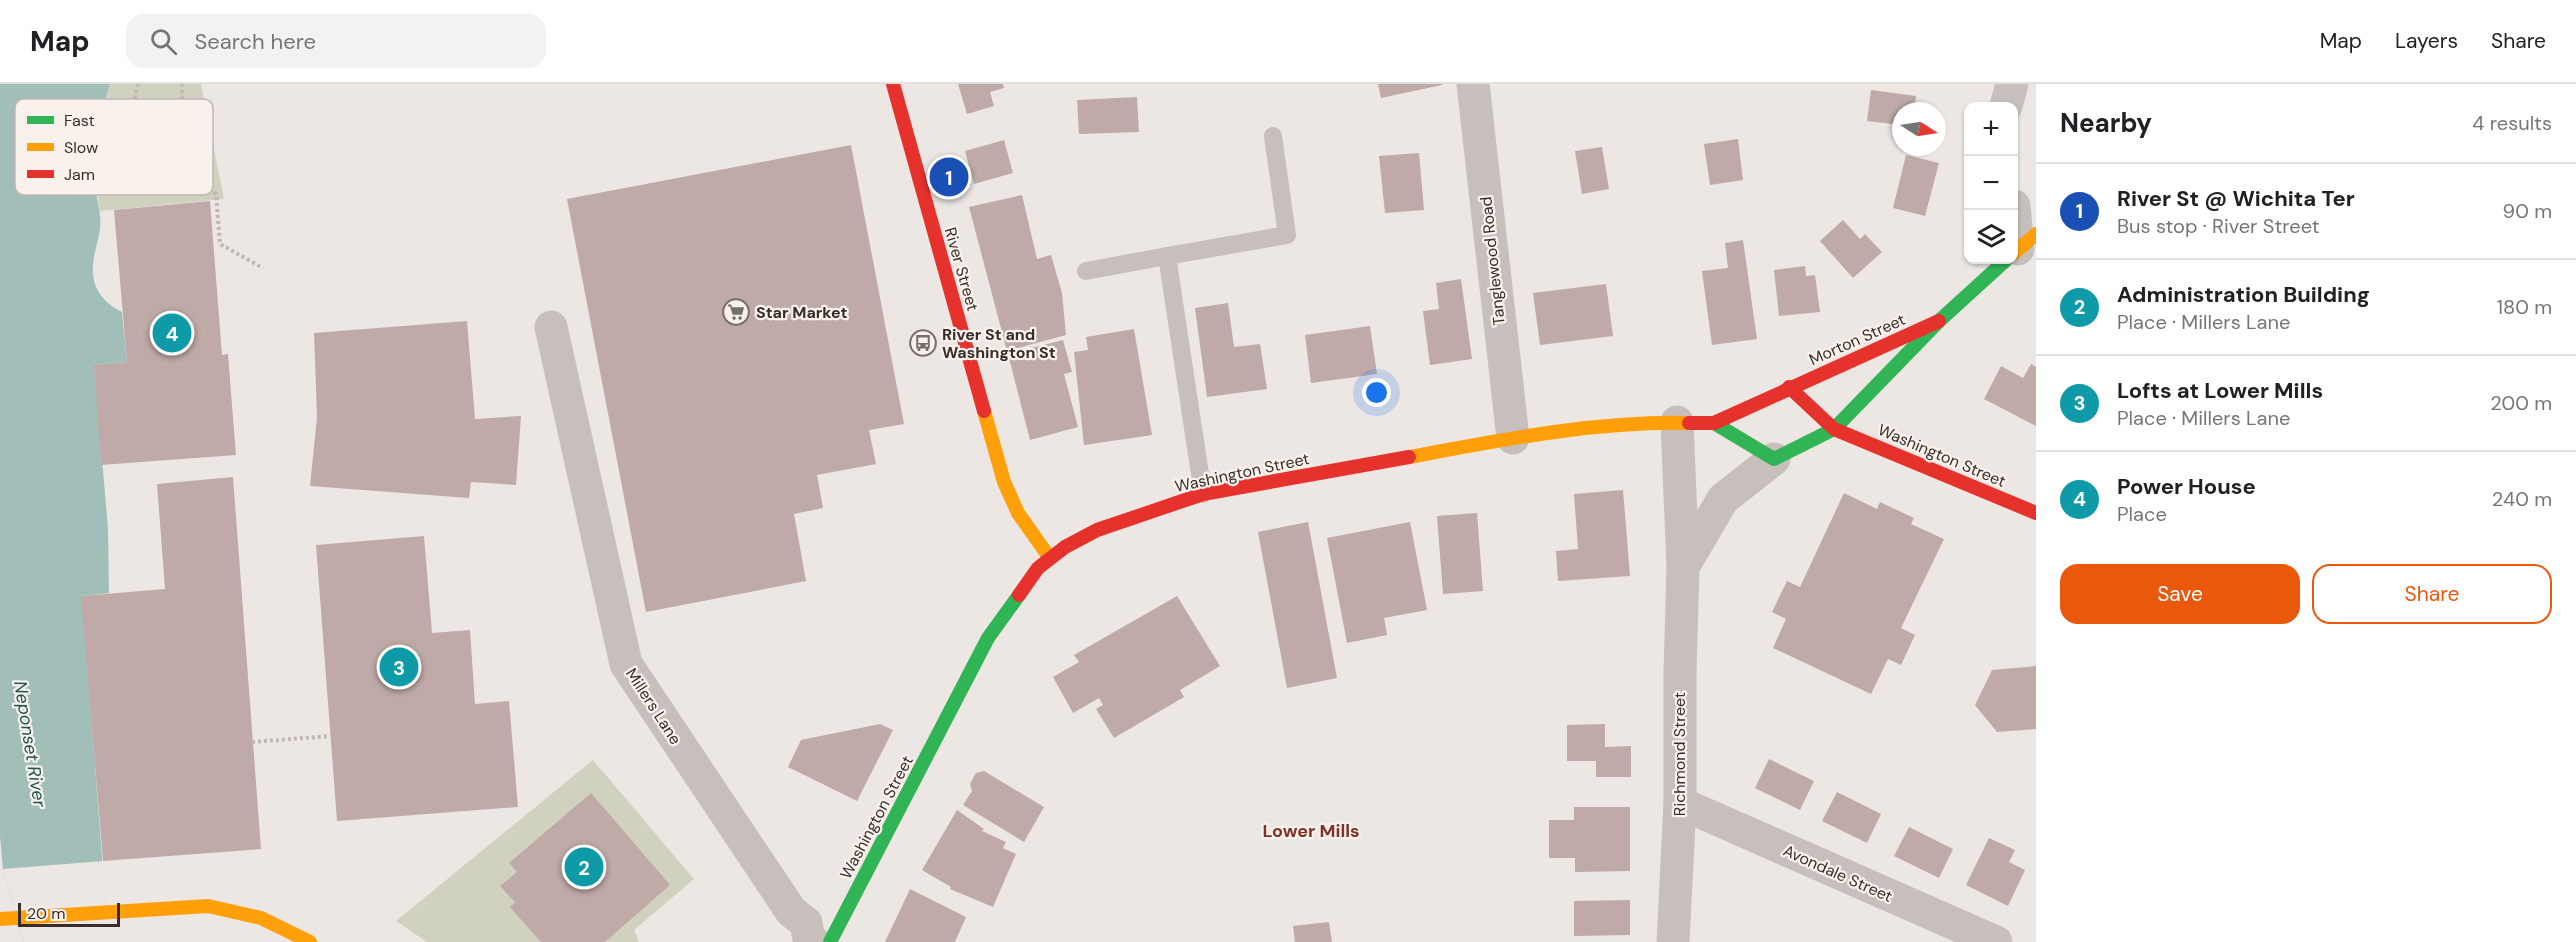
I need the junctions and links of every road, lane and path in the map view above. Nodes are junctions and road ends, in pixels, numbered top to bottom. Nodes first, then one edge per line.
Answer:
1 (138, 84) edge
2 (182, 84) edge
3 (893, 84) edge
4 (1473, 84) edge
5 (2012, 84) edge
6 (135, 99) edge
7 (183, 99) edge
8 (2007, 102) edge
9 (1273, 136) dead end
10 (213, 192) edge
11 (1167, 256) junction
12 (2002, 264) edge
13 (263, 267) dead end
14 (1086, 271) dead end
15 (1939, 321) junction
16 (551, 327) dead end
17 (1789, 387) junction
18 (1677, 422) junction
19 (1714, 423) junction
20 (1834, 429) junction
21 (1513, 438) junction
22 (1774, 459) junction
23 (1203, 494) junction
24 (2036, 513) edge
25 (1049, 557) junction
26 (1683, 567) junction
27 (330, 736) dead end
28 (252, 742) dead end
29 (1680, 803) junction
30 (0, 919) edge
31 (310, 942) edge
32 (814, 942) edge
33 (830, 942) edge
34 (1673, 942) edge
35 (1996, 942) edge

1 - 6 path
2 - 7 path
3 - 25 main road, River Street
4 - 21 street, Tanglewood Road
5 - 8 street
9 - 11 lane
10 - 13 path
11 - 14 lane
11 - 23 lane
12 - 15 main road, Morton Street
15 - 17 main road, Morton Street
15 - 20 main road, Morton Street
16 - 32 street, Millers Lane
17 - 19 main road, Washington Street
17 - 20 main road, Washington Street
18 - 19 main road, Washington Street
18 - 21 main road, Washington Street
18 - 26 street, Richmond Street
19 - 22 main road, Washington Street
20 - 22 main road
20 - 24 main road, Washington Street
21 - 23 main road, Washington Street
22 - 26 street, Richmond Street
23 - 25 main road, Washington Street
25 - 33 main road, Washington Street
26 - 29 street, Richmond Street
27 - 28 path
29 - 34 street, Richmond Street
29 - 35 street, Avondale Street
30 - 31 main road

